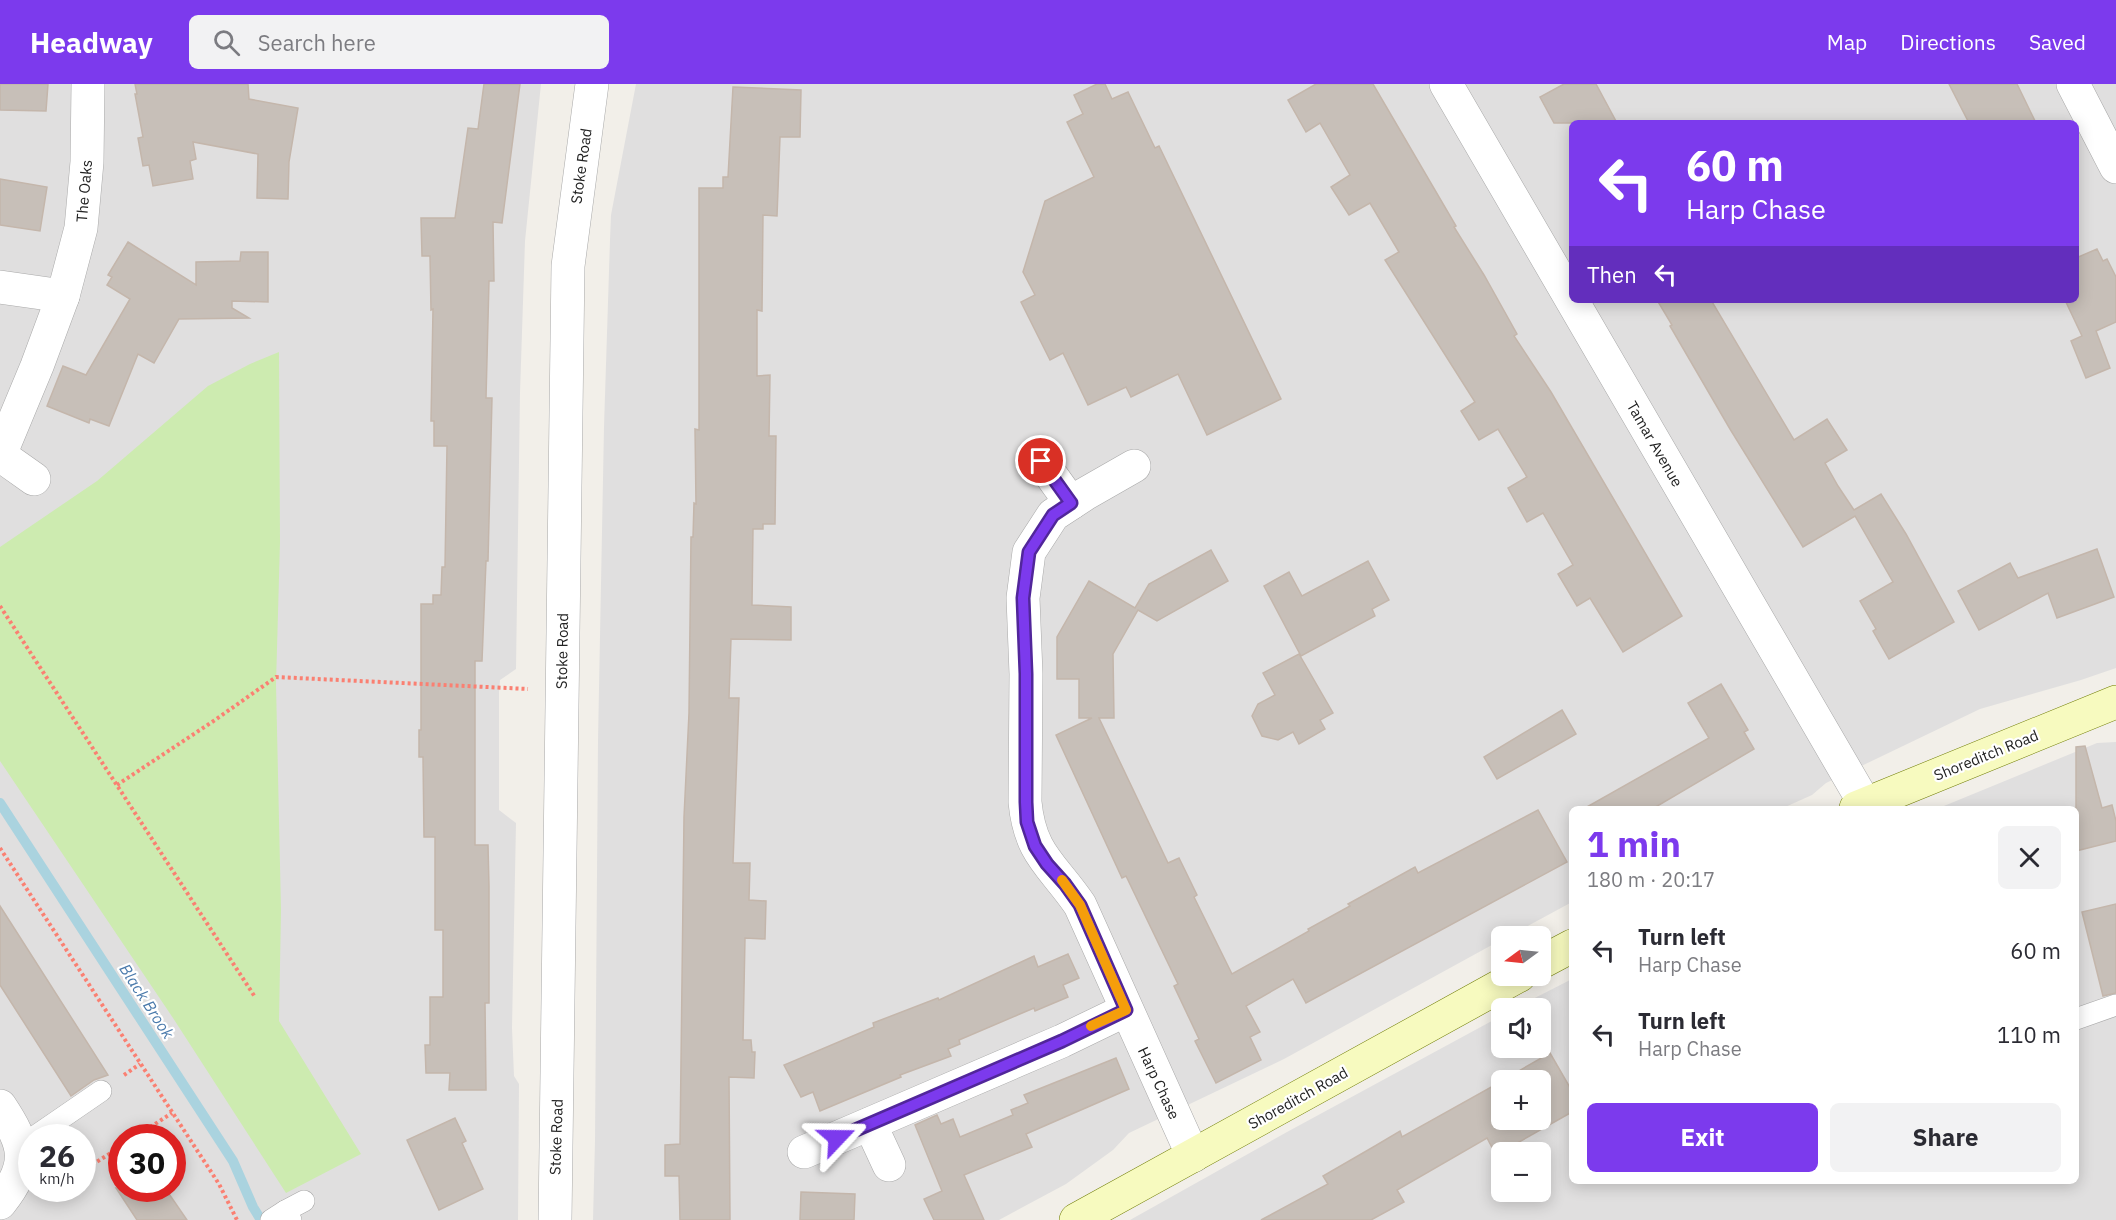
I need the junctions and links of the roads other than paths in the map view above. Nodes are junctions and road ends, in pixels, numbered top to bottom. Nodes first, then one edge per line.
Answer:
1 (88, 84) edge
2 (592, 84) edge
3 (1446, 84) edge
4 (2073, 84) edge
5 (2113, 154) edge
6 (0, 287) edge
7 (63, 296) junction
8 (1569, 298) edge
9 (1572, 303) edge
10 (0, 455) edge
11 (1041, 461) dead end
12 (1134, 466) dead end
13 (33, 479) dead end
14 (1071, 503) junction
15 (2116, 702) edge
16 (1861, 806) edge
17 (1569, 948) edge
18 (1551, 957) edge
19 (1500, 986) edge
20 (2116, 1005) edge
21 (1126, 1010) junction
22 (2079, 1018) edge
23 (101, 1091) dead end
24 (0, 1106) edge
25 (53, 1124) edge
26 (870, 1124) junction
27 (18, 1129) edge
28 (804, 1152) dead end
29 (1193, 1156) junction
30 (889, 1165) dead end
31 (18, 1173) edge
32 (304, 1201) dead end
33 (0, 1203) edge
34 (280, 1217) edge
35 (555, 1220) edge
36 (1076, 1220) edge

1 - 7 street, The Oaks
2 - 35 street, Stoke Road
3 - 8 street, Tamar Avenue
4 - 5 street
6 - 7 street
7 - 10 street, The Oaks
9 - 16 street, Tamar Avenue
10 - 13 street, The Oaks
11 - 14 street
12 - 14 street, Harp Chase
14 - 21 street, Harp Chase
15 - 16 main road, Shoreditch Road
17 - 18 main road
19 - 29 main road, Shoreditch Road
20 - 22 lane
21 - 26 street
21 - 29 street, Harp Chase
23 - 25 lane
24 - 27 street
26 - 28 street
26 - 30 street
29 - 36 main road, Shoreditch Road
31 - 33 street
32 - 34 lane

